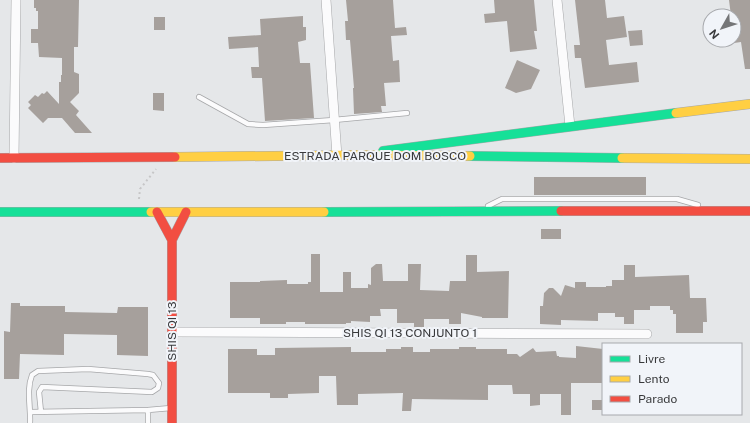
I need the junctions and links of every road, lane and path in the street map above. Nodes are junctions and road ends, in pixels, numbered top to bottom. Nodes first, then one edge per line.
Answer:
1 (16, 0) edge
2 (326, 0) edge
3 (557, 0) edge
4 (199, 97) dead end
5 (750, 104) edge
6 (408, 113) dead end
7 (334, 120) junction
8 (570, 126) junction
9 (357, 155) junction
10 (337, 156) junction
11 (158, 157) junction
12 (0, 158) edge
13 (14, 158) junction
14 (750, 159) edge
15 (750, 211) edge
16 (0, 212) edge
17 (139, 212) junction
18 (157, 212) junction
19 (186, 212) junction
20 (172, 240) junction
21 (173, 332) junction
22 (647, 334) dead end
23 (173, 408) junction
24 (148, 410) junction
25 (31, 412) junction
26 (41, 412) junction
27 (30, 423) edge
28 (148, 423) edge
29 (172, 423) edge

1 - 13 street
2 - 7 street
3 - 8 street
4 - 7 lane
5 - 8 main road
6 - 7 lane
7 - 10 street
8 - 9 main road
9 - 10 main road, ESTRADA PARQUE DOM BOSCO
9 - 14 main road, ESTRADA PARQUE DOM BOSCO
10 - 11 main road, ESTRADA PARQUE DOM BOSCO
11 - 13 main road, ESTRADA PARQUE DOM BOSCO
11 - 17 path
12 - 13 main road, ESTRADA PARQUE DOM BOSCO
15 - 19 main road
16 - 17 main road
17 - 18 main road
18 - 19 main road
18 - 20 main road, SHIS QI 13
19 - 20 main road, SHIS QI 13
20 - 21 main road, SHIS QI 13
21 - 22 street, SHIS QI 13 CONJUNTO 1
21 - 23 main road, SHIS QI 13
23 - 24 lane
23 - 29 main road, SHIS QI 13
24 - 26 lane
24 - 28 lane
25 - 26 lane
25 - 26 lane
25 - 27 lane

